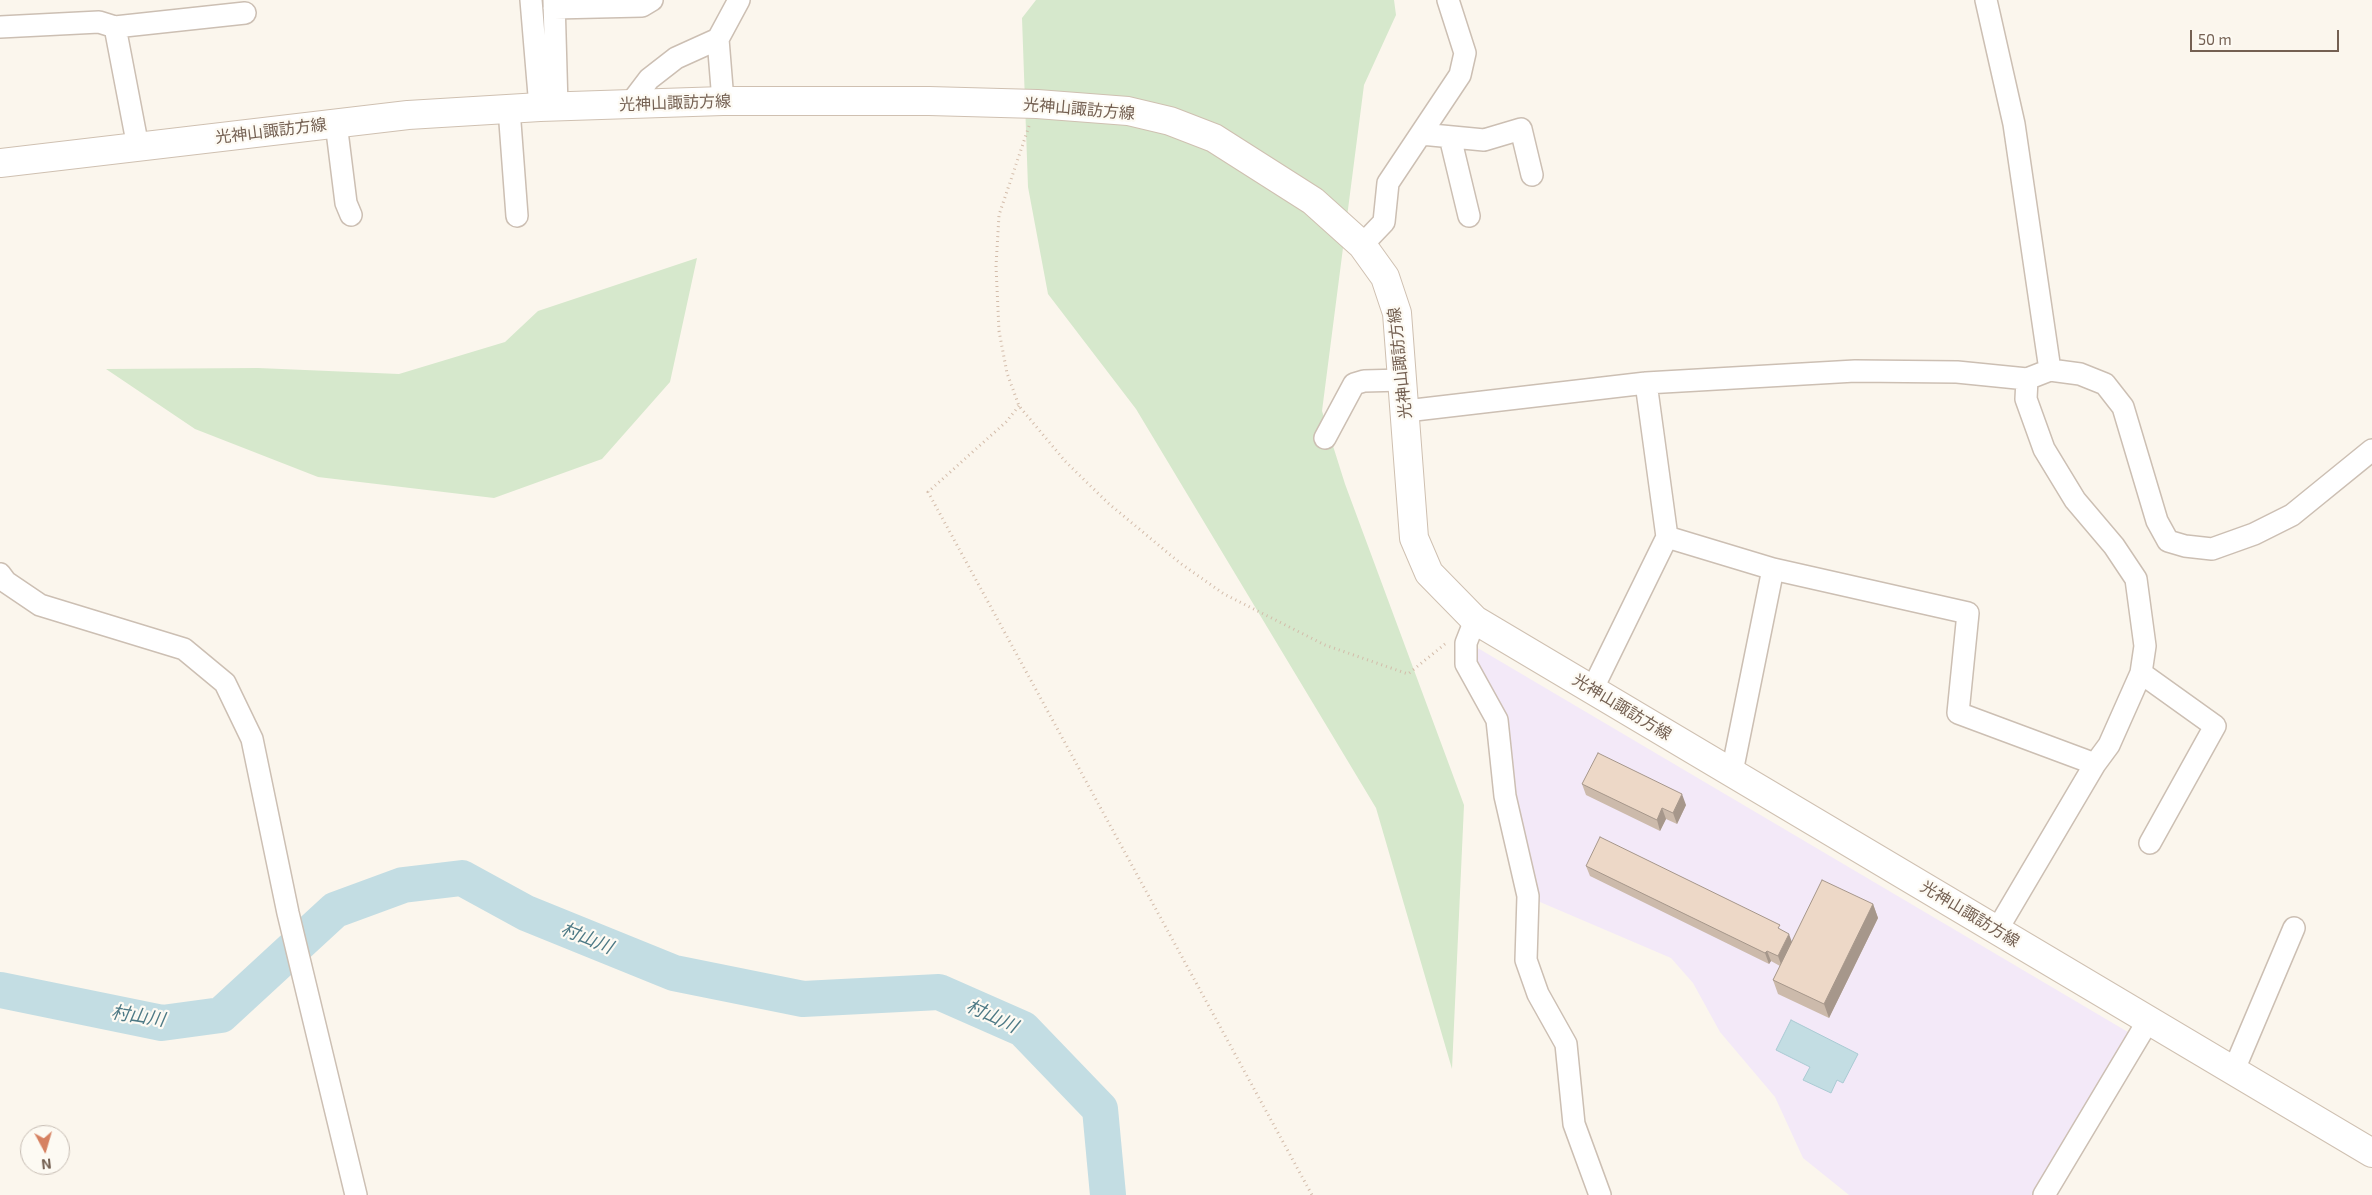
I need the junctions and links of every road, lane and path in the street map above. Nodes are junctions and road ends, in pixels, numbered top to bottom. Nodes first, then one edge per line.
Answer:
1 (531, 0) edge
2 (652, 0) edge
3 (739, 0) edge
4 (1448, 0) edge
5 (1986, 0) edge
6 (554, 4) edge
7 (245, 13) dead end
8 (115, 27) junction
9 (0, 28) edge
10 (718, 38) junction
11 (723, 101) junction
12 (630, 104) junction
13 (1037, 104) junction
14 (549, 106) junction
15 (509, 109) junction
16 (336, 123) junction
17 (1421, 134) junction
18 (1450, 137) junction
19 (138, 147) junction
20 (0, 163) edge
21 (1532, 175) dead end
22 (351, 216) dead end
23 (517, 216) dead end
24 (1469, 216) dead end
25 (1362, 245) junction
26 (2050, 370) junction
27 (2027, 379) junction
28 (1403, 380) junction
29 (1646, 383) junction
30 (1019, 406) junction
31 (1406, 411) junction
32 (1325, 438) dead end
33 (2372, 450) edge
34 (1667, 537) junction
35 (1773, 569) junction
36 (0, 574) edge
37 (1475, 620) junction
38 (2141, 673) junction
39 (1592, 690) junction
40 (2095, 764) junction
41 (1732, 772) junction
42 (2150, 843) dead end
43 (2294, 928) dead end
44 (1997, 930) junction
45 (2148, 1021) junction
46 (2233, 1072) junction
47 (2372, 1153) edge
48 (356, 1195) edge
49 (1312, 1195) edge
50 (1600, 1195) edge
51 (2044, 1195) edge

1 - 14 street
2 - 6 street
3 - 10 street
4 - 17 street
5 - 26 street
6 - 14 street
7 - 8 street
8 - 9 street
8 - 19 street
10 - 11 street
10 - 12 street
11 - 12 main road, 光神山諏訪方線
11 - 13 main road, 光神山諏訪方線
12 - 14 main road, 光神山諏訪方線
13 - 25 main road, 光神山諏訪方線
13 - 30 path
14 - 15 main road, 光神山諏訪方線
15 - 16 main road, 光神山諏訪方線
15 - 23 street
16 - 19 main road, 光神山諏訪方線
16 - 22 street
17 - 18 street
17 - 25 street
18 - 21 street
18 - 24 street
19 - 20 main road, 光神山諏訪方線
25 - 28 main road, 光神山諏訪方線
26 - 27 street
26 - 33 street
27 - 29 street
27 - 38 street
28 - 31 main road, 光神山諏訪方線
28 - 32 street
29 - 31 street
29 - 34 street
30 - 37 path
30 - 49 path
31 - 37 main road, 光神山諏訪方線
34 - 35 street
34 - 39 street
35 - 40 street
35 - 41 street
36 - 48 street
37 - 39 main road, 光神山諏訪方線
37 - 50 street
38 - 40 street
38 - 42 street
39 - 41 main road, 光神山諏訪方線
40 - 44 street
41 - 44 main road, 光神山諏訪方線
43 - 46 street
44 - 45 main road, 光神山諏訪方線
45 - 46 main road, 光神山諏訪方線
45 - 51 street
46 - 47 main road, 光神山諏訪方線

